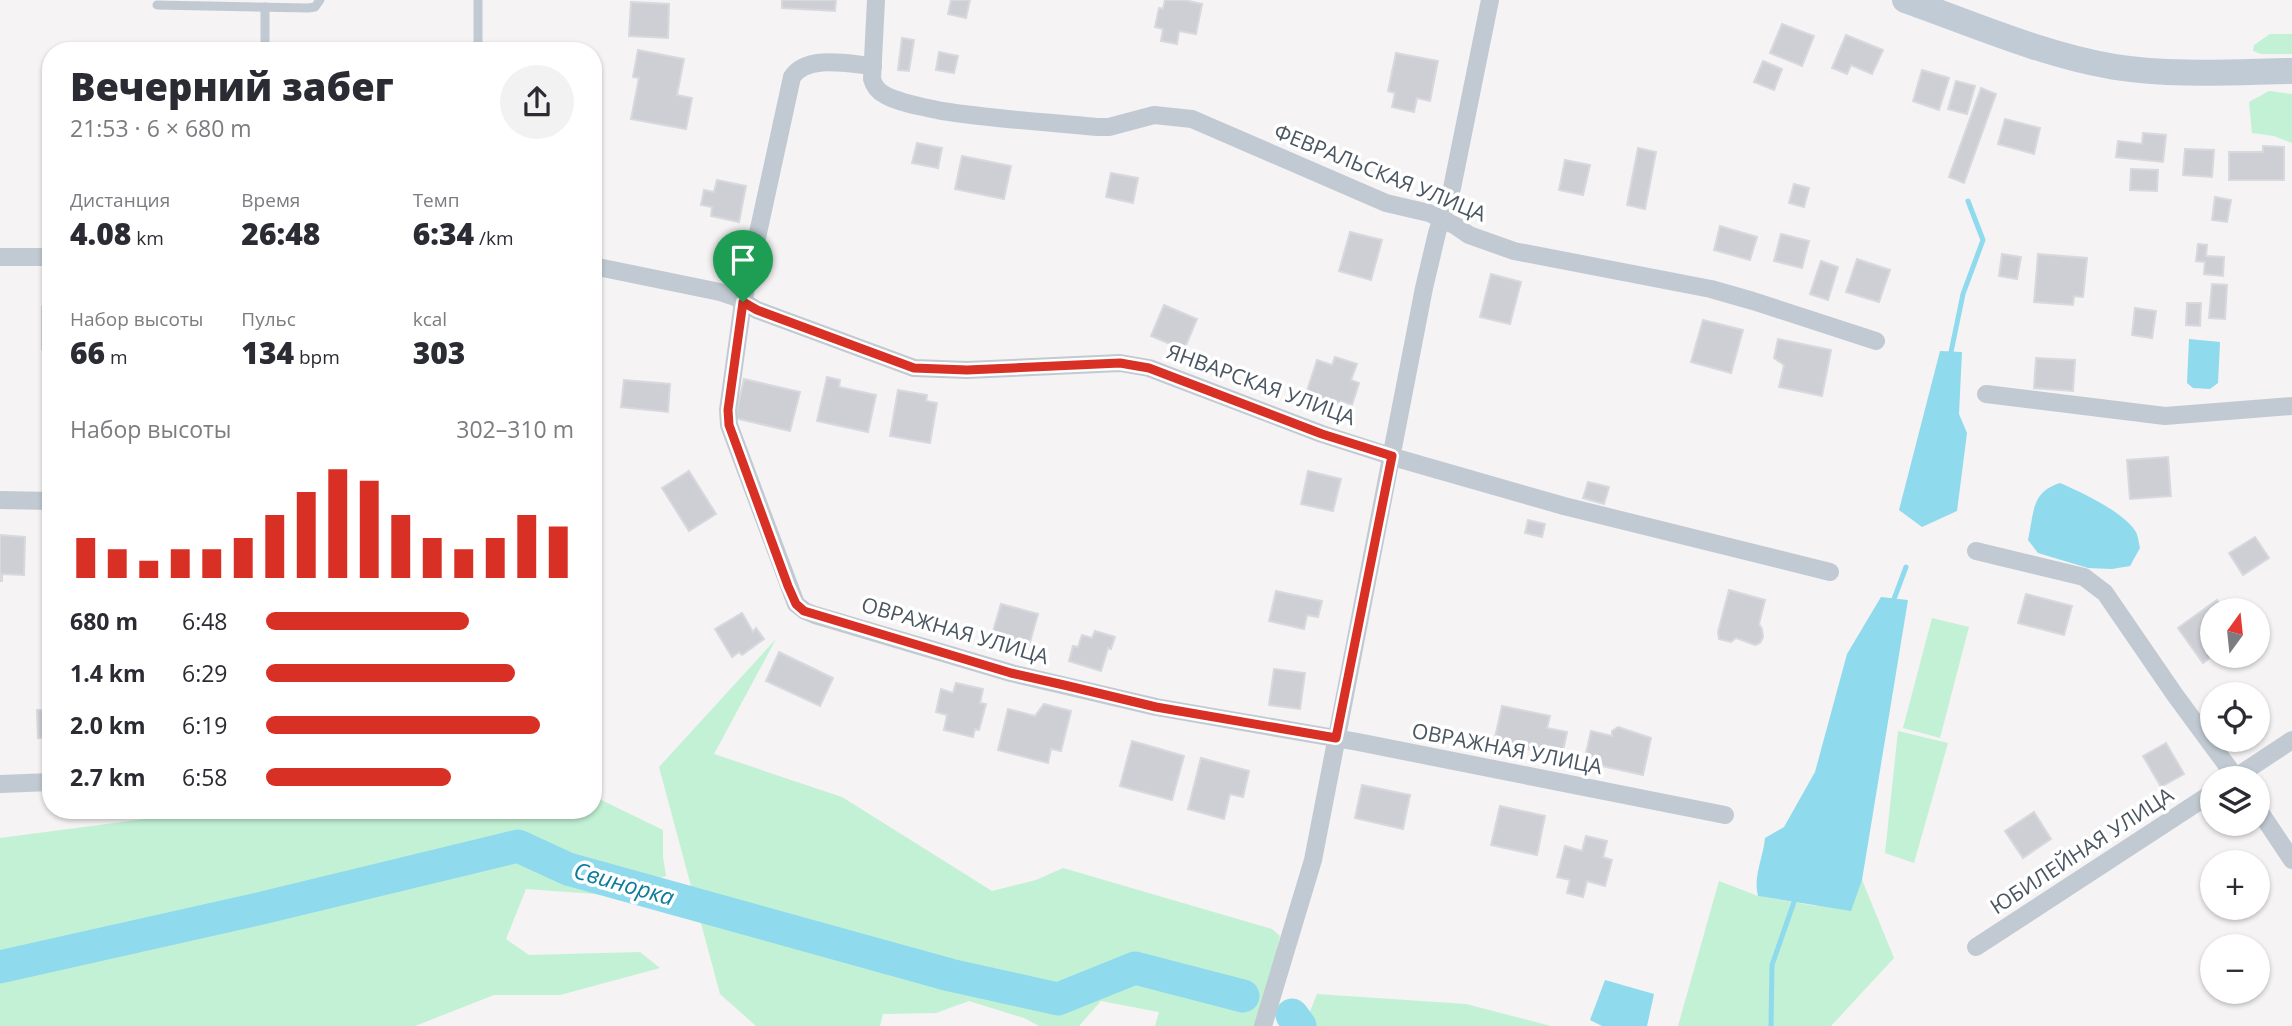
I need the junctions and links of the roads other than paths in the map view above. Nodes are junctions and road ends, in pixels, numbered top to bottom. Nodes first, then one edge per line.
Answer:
1 (320, 0) edge
2 (478, 0) edge
3 (876, 0) edge
4 (1490, 0) edge
5 (1905, 0) edge
6 (158, 5) dead end
7 (265, 7) junction
8 (265, 42) edge
9 (478, 42) edge
10 (2292, 71) edge
11 (872, 73) junction
12 (1443, 219) junction
13 (0, 257) edge
14 (42, 257) edge
15 (602, 268) edge
16 (743, 302) junction
17 (1876, 341) dead end
18 (1986, 394) dead end
19 (2292, 406) edge
20 (1392, 456) junction
21 (0, 500) edge
22 (42, 501) edge
23 (1976, 551) dead end
24 (1830, 572) dead end
25 (1336, 738) junction
26 (2292, 740) edge
27 (2227, 766) edge
28 (2254, 766) edge
29 (42, 782) edge
30 (0, 784) edge
31 (2200, 801) edge
32 (1725, 815) dead end
33 (2270, 827) edge
34 (2292, 860) edge
35 (1976, 947) dead end
36 (1263, 1026) edge

1 - 7 lane
2 - 9 lane
3 - 11 street
4 - 12 street
5 - 10 main road
6 - 7 lane
7 - 8 lane
11 - 12 street, ФЕВРАЛЬСКАЯ УЛИЦА
11 - 16 street, ОВРАЖНАЯ УЛИЦА
12 - 17 street, ФЕВРАЛЬСКАЯ УЛИЦА
12 - 20 street
13 - 14 street
15 - 16 street, ЯНВАРСКАЯ УЛИЦА
16 - 20 street, ЯНВАРСКАЯ УЛИЦА
16 - 25 street, ОВРАЖНАЯ УЛИЦА
18 - 19 street
20 - 24 street, ЯНВАРСКАЯ УЛИЦА
20 - 25 street
21 - 22 street
23 - 27 street
25 - 32 street, ОВРАЖНАЯ УЛИЦА
25 - 36 street
26 - 28 street
29 - 30 street
31 - 35 street, ЮБИЛЕЙНАЯ УЛИЦА
33 - 34 street

